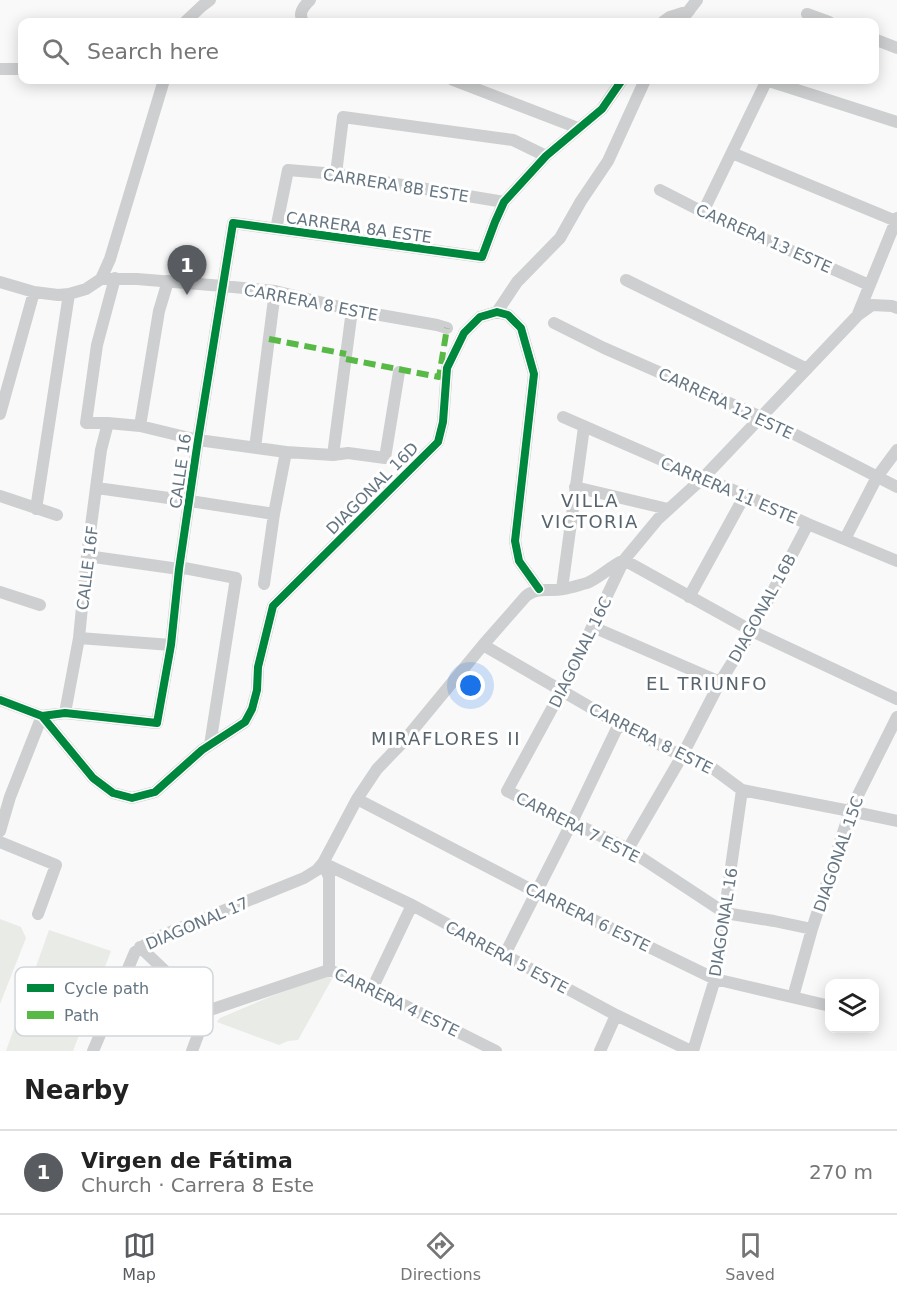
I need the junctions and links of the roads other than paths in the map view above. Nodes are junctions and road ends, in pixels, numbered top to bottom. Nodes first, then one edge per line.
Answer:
1 (210, 0) edge
2 (310, 0) edge
3 (697, 0) edge
4 (689, 10) junction
5 (807, 14) dead end
6 (189, 18) edge
7 (301, 18) edge
8 (669, 18) edge
9 (683, 18) edge
10 (818, 18) edge
11 (879, 41) edge
12 (897, 48) edge
13 (0, 69) edge
14 (18, 69) edge
15 (163, 84) edge
16 (463, 84) edge
17 (619, 84) edge
18 (643, 84) edge
19 (765, 84) edge
20 (779, 84) edge
21 (897, 122) edge
22 (578, 128) junction
23 (732, 153) junction
24 (546, 156) junction
25 (336, 174) junction
26 (660, 190) dead end
27 (504, 202) junction
28 (703, 212) junction
29 (896, 219) edge
30 (233, 223) joint
31 (276, 229) junction
32 (116, 278) junction
33 (101, 279) junction
34 (626, 280) dead end
35 (168, 281) junction
36 (0, 282) edge
37 (868, 285) junction
38 (224, 286) junction
39 (275, 291) junction
40 (34, 292) junction
41 (69, 294) junction
42 (897, 308) edge
43 (352, 310) junction
44 (497, 312) junction
45 (858, 315) junction
46 (554, 322) dead end
47 (447, 328) dead end
48 (807, 369) junction
49 (399, 372) dead end
50 (0, 414) edge
51 (563, 417) dead end
52 (761, 417) junction
53 (108, 423) junction
54 (140, 426) junction
55 (584, 427) junction
56 (198, 440) junction
57 (255, 448) junction
58 (897, 450) edge
59 (286, 452) junction
60 (333, 454) junction
61 (877, 477) junction
62 (703, 478) junction
63 (575, 486) junction
64 (897, 487) edge
65 (97, 488) junction
66 (745, 495) junction
67 (0, 496) edge
68 (190, 501) junction
69 (36, 508) junction
70 (668, 509) junction
71 (274, 514) junction
72 (57, 515) dead end
73 (808, 524) junction
74 (845, 539) junction
75 (87, 556) junction
76 (624, 560) junction
77 (897, 561) edge
78 (179, 568) junction
79 (264, 584) dead end
80 (539, 589) junction
81 (562, 590) junction
82 (0, 592) edge
83 (689, 597) junction
84 (40, 606) dead end
85 (593, 627) junction
86 (752, 631) junction
87 (79, 638) junction
88 (171, 645) junction
89 (483, 645) junction
90 (720, 682) junction
91 (562, 690) junction
92 (897, 699) edge
93 (0, 700) edge
94 (65, 713) junction
95 (42, 716) junction
96 (897, 717) edge
97 (619, 724) junction
98 (210, 745) junction
99 (682, 756) junction
100 (742, 790) junction
101 (507, 791) joint
102 (5, 795) edge
103 (357, 799) junction
104 (850, 810) junction
105 (897, 821) edge
106 (572, 822) junction
107 (0, 831) edge
108 (0, 842) edge
109 (628, 849) junction
110 (323, 862) junction
111 (536, 892) junction
112 (412, 905) junction
113 (725, 913) junction
114 (38, 914) dead end
115 (812, 929) junction
116 (140, 947) junction
117 (504, 956) junction
118 (129, 967) edge
119 (161, 967) edge
120 (329, 970) junction
121 (715, 979) junction
122 (372, 989) junction
123 (793, 997) junction
124 (825, 1005) edge
125 (213, 1009) edge
126 (616, 1015) junction
127 (99, 1036) edge
128 (198, 1036) edge
129 (93, 1051) edge
130 (192, 1051) edge
131 (496, 1051) edge
132 (600, 1051) edge
133 (692, 1051) edge

1 - 6 street
2 - 7 street
3 - 4 street
4 - 8 street
4 - 9 street
5 - 10 street
11 - 12 street
13 - 14 street
15 - 33 street
16 - 22 street
17 - 22 street
18 - 44 street, DIAGONAL 16D
19 - 23 street
20 - 21 street
22 - 24 street
23 - 28 street
23 - 29 street
24 - 25 street
24 - 27 street
25 - 27 street, CARRERA 8B ESTE
25 - 31 street, CARRERA 8B ESTE
26 - 28 street, CARRERA 13 ESTE
27 - 31 street, CARRERA 8A ESTE
28 - 37 street, CARRERA 13 ESTE
29 - 37 street
30 - 31 street, CARRERA 8A ESTE
30 - 38 street, CALLE 16
32 - 33 street, CARRERA 8 ESTE
32 - 35 street, CARRERA 8 ESTE
32 - 53 street
33 - 41 street, CARRERA 8 ESTE
34 - 48 street
35 - 38 street, CARRERA 8 ESTE
35 - 54 street
36 - 40 street
37 - 45 street
38 - 39 street, CARRERA 8 ESTE
38 - 56 street, CALLE 16
39 - 43 street, CARRERA 8 ESTE
39 - 57 street
40 - 41 street
40 - 50 street
41 - 69 street
42 - 45 street
43 - 47 street, CARRERA 8 ESTE
43 - 60 street
44 - 80 street
44 - 98 street, DIAGONAL 16D
45 - 48 street, DIAGONAL 16C
46 - 52 street, CARRERA 12 ESTE
48 - 52 street, DIAGONAL 16C
49 - 60 street
51 - 55 street, CARRERA 11 ESTE
52 - 61 street, CARRERA 12 ESTE
52 - 62 street, DIAGONAL 16C
53 - 54 street
53 - 65 street, CALLE 16F
54 - 56 street
55 - 62 street, CARRERA 11 ESTE
55 - 63 street
56 - 57 street
56 - 68 street, CALLE 16
57 - 59 street
58 - 61 street
59 - 60 street
59 - 71 street
61 - 64 street, CARRERA 12 ESTE
61 - 74 street
62 - 66 street, CARRERA 11 ESTE
62 - 70 street, DIAGONAL 16C
63 - 70 street
63 - 81 street
65 - 68 street
65 - 75 street, CALLE 16F
66 - 73 street, CARRERA 11 ESTE
66 - 83 street
67 - 69 street
68 - 71 street
68 - 78 street, CALLE 16
69 - 72 street
70 - 76 street, DIAGONAL 16C
71 - 79 street
73 - 74 street, CARRERA 11 ESTE
73 - 86 street, DIAGONAL 16B
74 - 77 street, CARRERA 11 ESTE
75 - 78 street
75 - 87 street, CALLE 16F
76 - 81 street
76 - 83 street
76 - 85 street, DIAGONAL 16C
78 - 88 street, CALLE 16
78 - 98 street
80 - 81 street
80 - 89 street
82 - 84 street
83 - 86 street
85 - 90 street
85 - 91 street, DIAGONAL 16C
86 - 90 street, DIAGONAL 16B
86 - 92 street
87 - 88 street
87 - 94 street, CALLE 16F
88 - 94 street, CALLE 16
89 - 91 street, CARRERA 8 ESTE
89 - 103 street
90 - 99 street, DIAGONAL 16B
91 - 97 street, CARRERA 8 ESTE
91 - 101 street, DIAGONAL 16C
93 - 95 street
94 - 95 street
95 - 98 street, DIAGONAL 16D
95 - 102 street
96 - 104 street, DIAGONAL 15C
97 - 99 street, CARRERA 8 ESTE
97 - 106 street
99 - 100 street, CARRERA 8 ESTE
99 - 109 street, DIAGONAL 16B
100 - 104 street, CARRERA 8 ESTE
100 - 113 street, DIAGONAL 16
101 - 106 street, CARRERA 7 ESTE
102 - 107 street
103 - 110 street
103 - 111 street, CARRERA 6 ESTE
104 - 105 street, CARRERA 8 ESTE
104 - 115 street, DIAGONAL 15C
106 - 109 street, CARRERA 7 ESTE
106 - 111 street
108 - 114 street
109 - 113 street, CARRERA 7 ESTE
110 - 112 street, CARRERA 5 ESTE
110 - 116 street, DIAGONAL 17
110 - 120 street, CARRERA 4 ESTE
111 - 117 street
111 - 121 street, CARRERA 6 ESTE
112 - 117 street, CARRERA 5 ESTE
112 - 122 street
113 - 115 street, CARRERA 7 ESTE
113 - 121 street, DIAGONAL 16
115 - 123 street, DIAGONAL 15C
116 - 118 street, DIAGONAL 17
116 - 119 street
117 - 126 street, CARRERA 5 ESTE
120 - 122 street, CARRERA 4 ESTE
120 - 125 street
121 - 123 street, CARRERA 6 ESTE
121 - 133 street, DIAGONAL 16
122 - 131 street, CARRERA 4 ESTE
123 - 124 street, CARRERA 6 ESTE
126 - 132 street
126 - 133 street, CARRERA 5 ESTE
127 - 129 street, DIAGONAL 17
128 - 130 street

